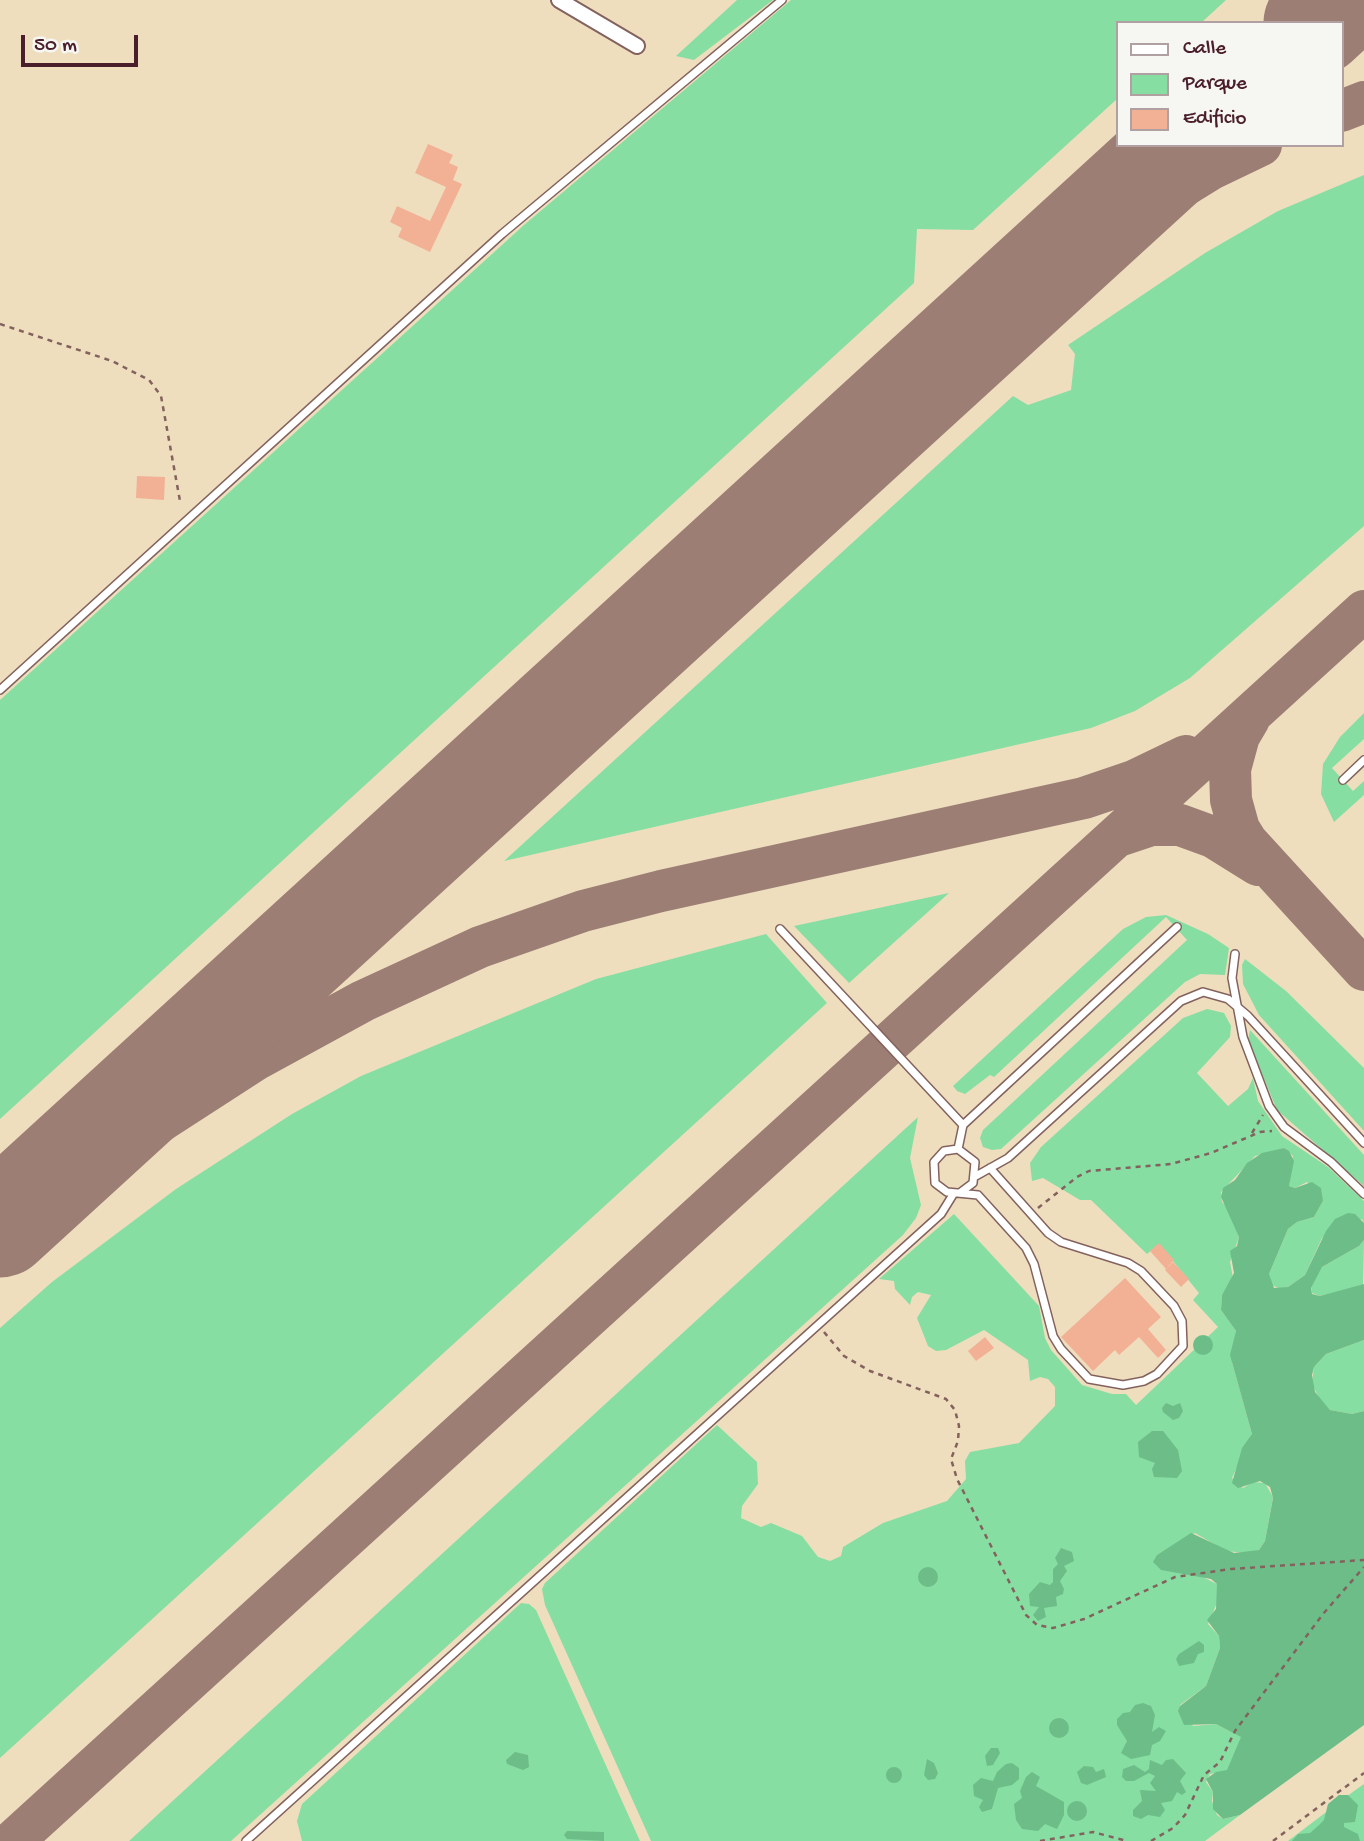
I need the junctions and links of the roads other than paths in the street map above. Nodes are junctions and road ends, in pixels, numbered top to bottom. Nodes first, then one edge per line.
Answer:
1 (559, 0) edge
2 (782, 0) edge
3 (637, 46) dead end
4 (0, 690) edge
5 (1364, 760) edge
6 (1343, 780) dead end
7 (1177, 927) dead end
8 (780, 929) dead end
9 (1235, 954) dead end
10 (1237, 1006) junction
11 (963, 1125) junction
12 (1364, 1143) edge
13 (958, 1149) junction
14 (990, 1168) junction
15 (976, 1176) junction
16 (958, 1193) junction
17 (1364, 1194) edge
18 (246, 1841) edge

1 - 3 street
2 - 4 lane
5 - 6 lane
7 - 11 lane
8 - 11 lane
9 - 10 lane
10 - 12 lane
10 - 14 lane
10 - 17 lane
11 - 13 lane
13 - 15 lane
13 - 16 lane
14 - 15 lane
14 - 16 lane
15 - 16 lane
16 - 18 lane

